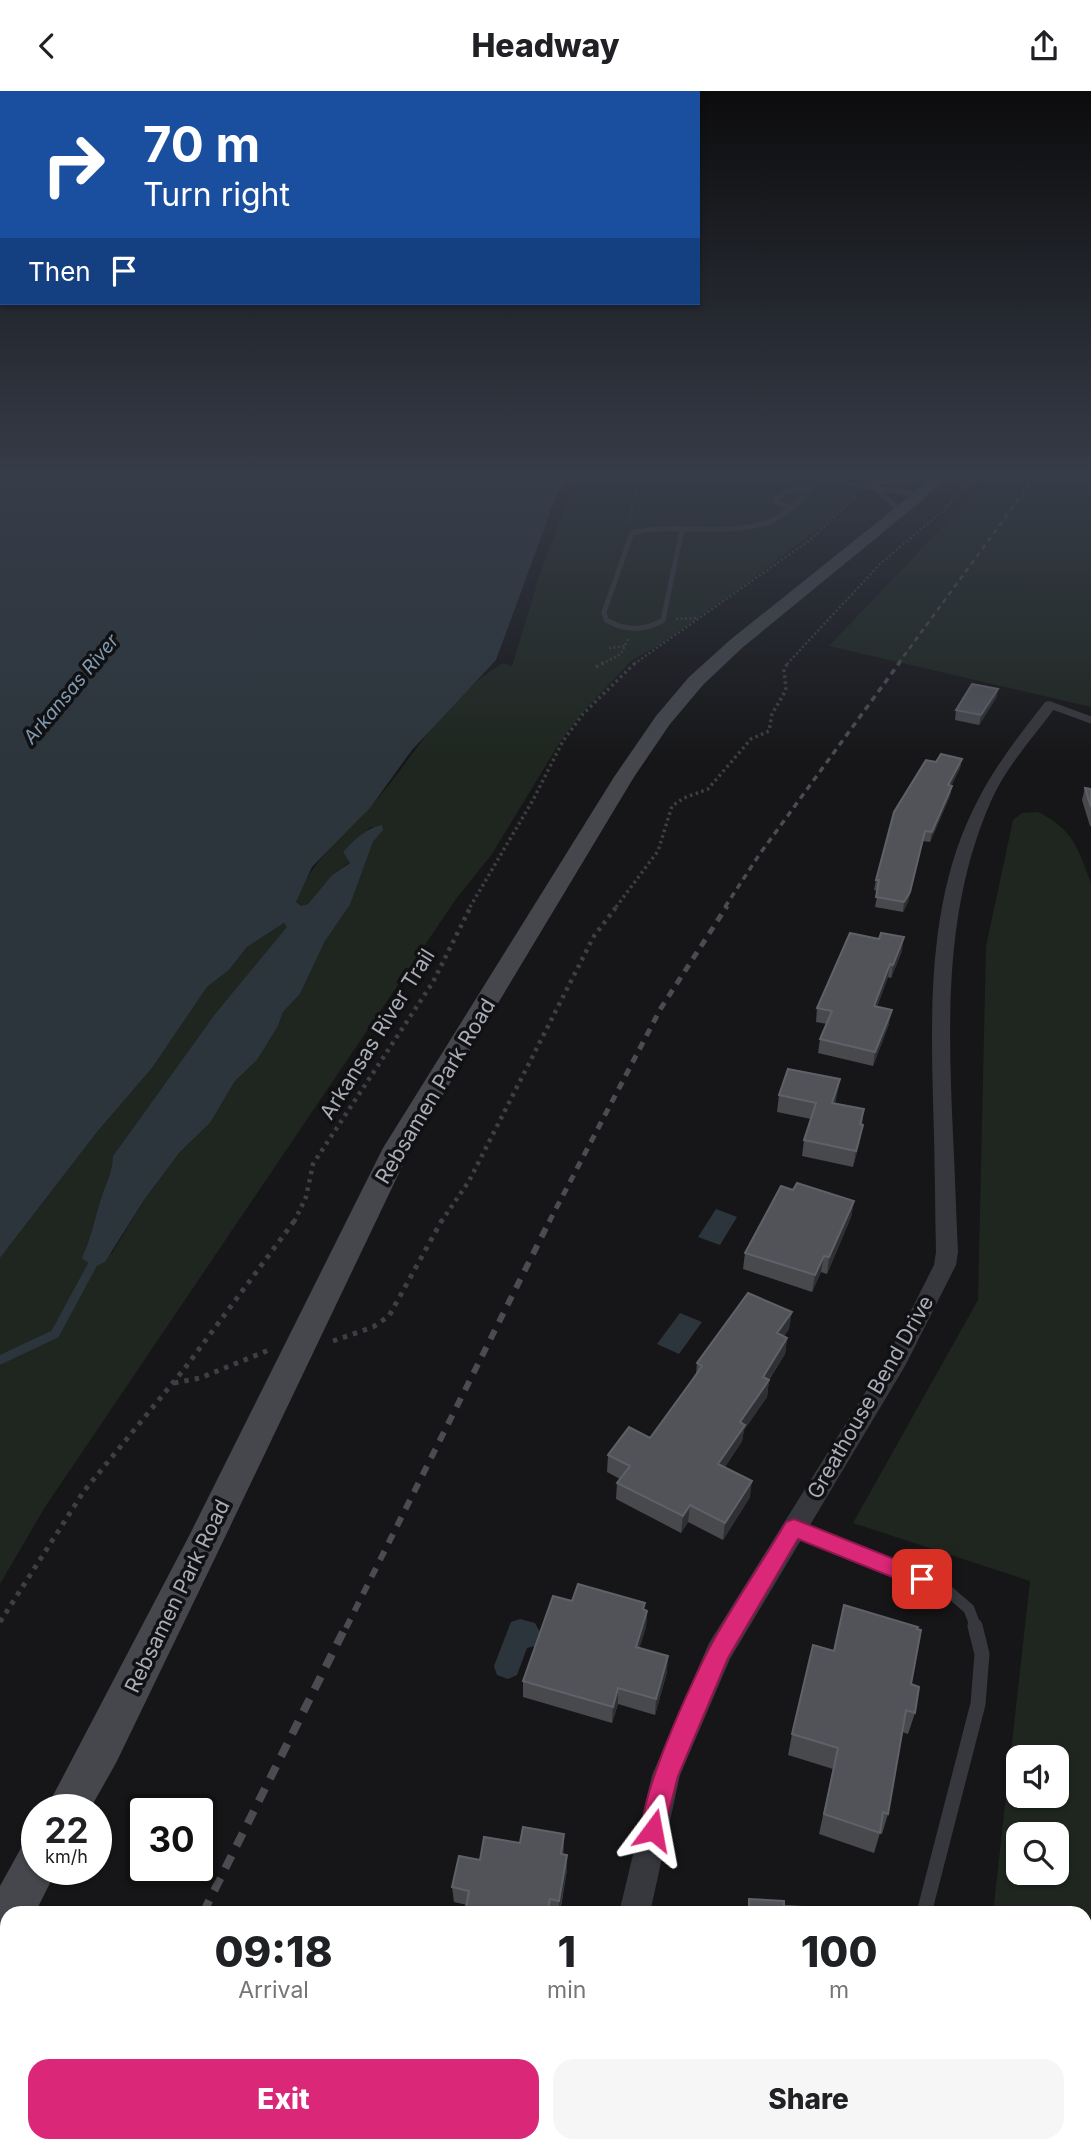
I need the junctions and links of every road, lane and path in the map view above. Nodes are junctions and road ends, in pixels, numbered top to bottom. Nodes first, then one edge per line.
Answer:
1 (618, 570) edge
2 (674, 570) edge
3 (767, 570) edge
4 (826, 570) edge
5 (873, 570) edge
6 (700, 618) junction
7 (663, 620) junction
8 (631, 628) junction
9 (626, 646) junction
10 (609, 648) dead end
11 (596, 667) dead end
12 (1050, 705) joint
13 (1091, 720) edge
14 (298, 1346) junction
15 (174, 1383) junction
16 (794, 1528) junction
17 (0, 1622) edge
18 (76, 1794) edge
19 (25, 1885) edge
20 (14, 1906) edge
21 (636, 1906) edge
22 (926, 1906) edge

1 - 8 lane
2 - 7 lane
3 - 6 path, Arkansas River Trail
4 - 14 street, Rebsamen Park Road
5 - 14 path
6 - 7 path
6 - 15 path, Arkansas River Trail
7 - 8 lane
8 - 9 path
9 - 10 path
9 - 11 path
12 - 13 lane
12 - 16 street, Greathouse Bend Drive
14 - 15 path
14 - 18 street, Rebsamen Park Road
15 - 17 path, Arkansas River Trail
16 - 21 street, Greathouse Bend Drive
16 - 22 lane
19 - 20 street

